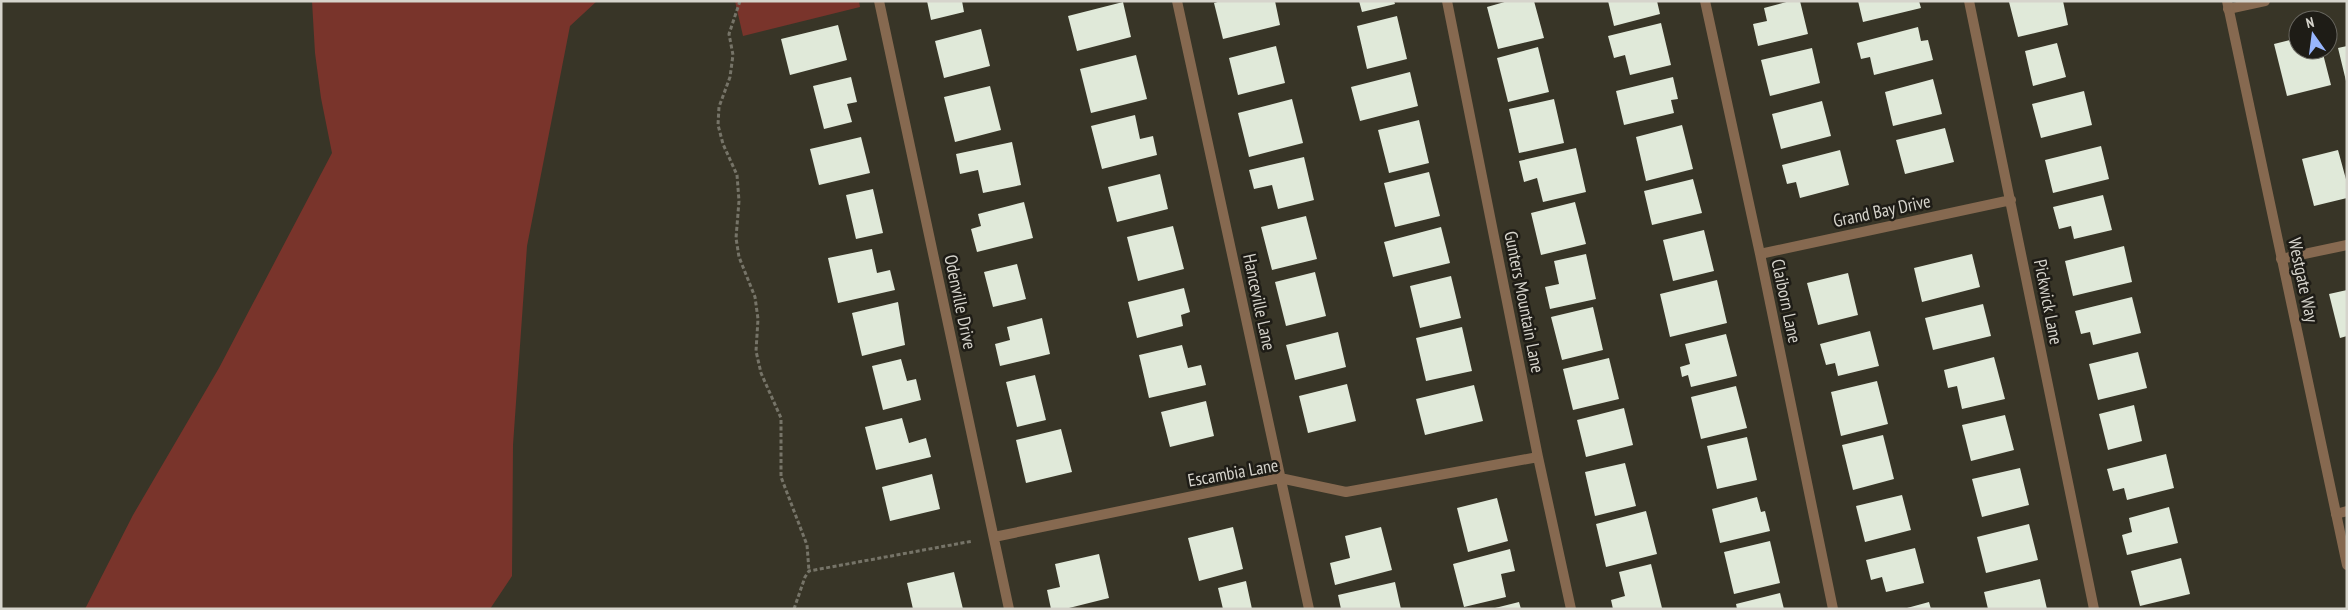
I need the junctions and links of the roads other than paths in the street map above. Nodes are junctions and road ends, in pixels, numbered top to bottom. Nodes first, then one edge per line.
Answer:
1 (879, 1) edge
2 (1177, 1) edge
3 (1447, 1) edge
4 (1705, 1) edge
5 (1969, 1) edge
6 (2264, 1) edge
7 (2227, 5) edge
8 (2012, 200) junction
9 (2347, 246) edge
10 (1760, 254) junction
11 (2282, 259) junction
12 (1538, 456) junction
13 (1280, 478) junction
14 (2347, 511) edge
15 (2336, 514) junction
16 (994, 537) junction
17 (2347, 565) edge
18 (1009, 609) edge
19 (1309, 609) edge
20 (1571, 609) edge
21 (1833, 609) edge
22 (2094, 609) edge

1 - 16 street, Odenville Drive
2 - 13 street, Hanceville Lane
3 - 12 street, Gunters Mountain Lane
4 - 10 street, Claiborn Lane
5 - 8 street, Pickwick Lane
6 - 7 street
7 - 11 street, Westgate Way
8 - 10 street, Grand Bay Drive
8 - 22 street, Pickwick Lane
9 - 11 street
10 - 21 street, Claiborn Lane
11 - 15 street, Westgate Way
12 - 13 street, Escambia Lane
12 - 20 street, Gunters Mountain Lane
13 - 16 street, Escambia Lane
13 - 19 street, Hanceville Lane
14 - 15 street
15 - 17 street, Westgate Way
16 - 18 street, Odenville Drive

